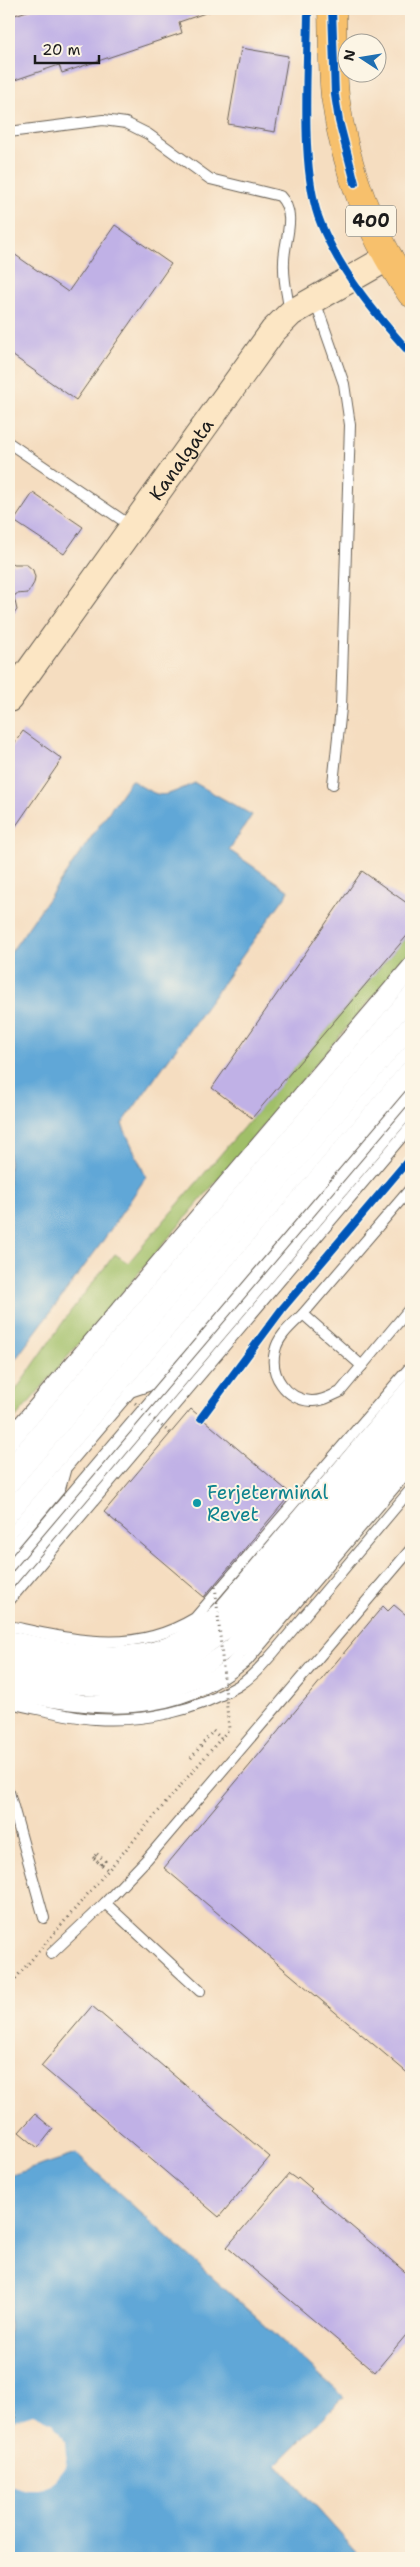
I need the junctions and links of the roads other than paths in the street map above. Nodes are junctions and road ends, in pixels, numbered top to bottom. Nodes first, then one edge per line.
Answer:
1 (332, 9) edge
2 (9, 132) edge
3 (389, 257) junction
4 (411, 293) edge
5 (314, 299) junction
6 (291, 314) junction
7 (9, 443) edge
8 (132, 527) junction
9 (9, 700) edge
10 (332, 784) dead end
11 (411, 961) edge
12 (411, 974) edge
13 (411, 989) edge
14 (411, 1003) edge
15 (411, 1018) edge
16 (411, 1032) edge
17 (411, 1047) edge
18 (411, 1062) edge
19 (411, 1076) edge
20 (411, 1093) edge
21 (411, 1110) edge
22 (411, 1126) edge
23 (411, 1188) edge
24 (411, 1307) edge
25 (303, 1314) junction
26 (362, 1366) junction
27 (411, 1366) edge
28 (411, 1381) edge
29 (148, 1386) junction
30 (130, 1392) junction
31 (411, 1393) edge
32 (146, 1406) junction
33 (411, 1406) edge
34 (411, 1418) edge
35 (411, 1431) edge
36 (9, 1434) edge
37 (411, 1443) edge
38 (9, 1448) edge
39 (411, 1456) edge
40 (9, 1463) edge
41 (65, 1468) junction
42 (411, 1468) edge
43 (9, 1477) edge
44 (82, 1482) junction
45 (411, 1489) edge
46 (60, 1490) junction
47 (9, 1491) edge
48 (9, 1506) edge
49 (9, 1520) edge
50 (9, 1535) edge
51 (411, 1549) edge
52 (9, 1550) edge
53 (9, 1568) edge
54 (9, 1584) edge
55 (9, 1601) edge
56 (9, 1626) edge
57 (9, 1636) edge
58 (9, 1644) edge
59 (9, 1653) edge
60 (9, 1661) edge
61 (9, 1669) edge
62 (9, 1677) edge
63 (9, 1686) edge
64 (9, 1694) edge
65 (9, 1703) edge
66 (9, 1792) edge
67 (105, 1903) junction
68 (44, 1918) dead end
69 (51, 1954) dead end
70 (200, 1991) dead end

1 - 3 highway, 400
2 - 6 lane
3 - 4 highway, 400
3 - 5 main road, Kanalgata
5 - 6 main road, Kanalgata
5 - 10 lane
6 - 8 main road, Kanalgata
7 - 8 lane
8 - 9 main road, Kanalgata
11 - 36 lane
12 - 38 lane
13 - 40 lane
14 - 43 lane
15 - 47 lane
16 - 48 lane
17 - 49 lane
18 - 30 lane
19 - 29 lane
20 - 32 lane
21 - 54 lane
22 - 55 lane
23 - 25 lane
24 - 26 lane
25 - 26 lane
25 - 26 lane
27 - 56 lane
28 - 57 lane
29 - 30 lane
29 - 32 lane
30 - 41 lane
31 - 58 lane
32 - 44 lane
33 - 59 lane
34 - 60 lane
35 - 61 lane
37 - 62 lane
39 - 63 lane
41 - 46 lane
41 - 50 lane
42 - 64 lane
44 - 46 lane
44 - 53 lane
45 - 65 lane
46 - 52 lane
51 - 67 lane
66 - 68 lane
67 - 69 lane
67 - 70 lane

